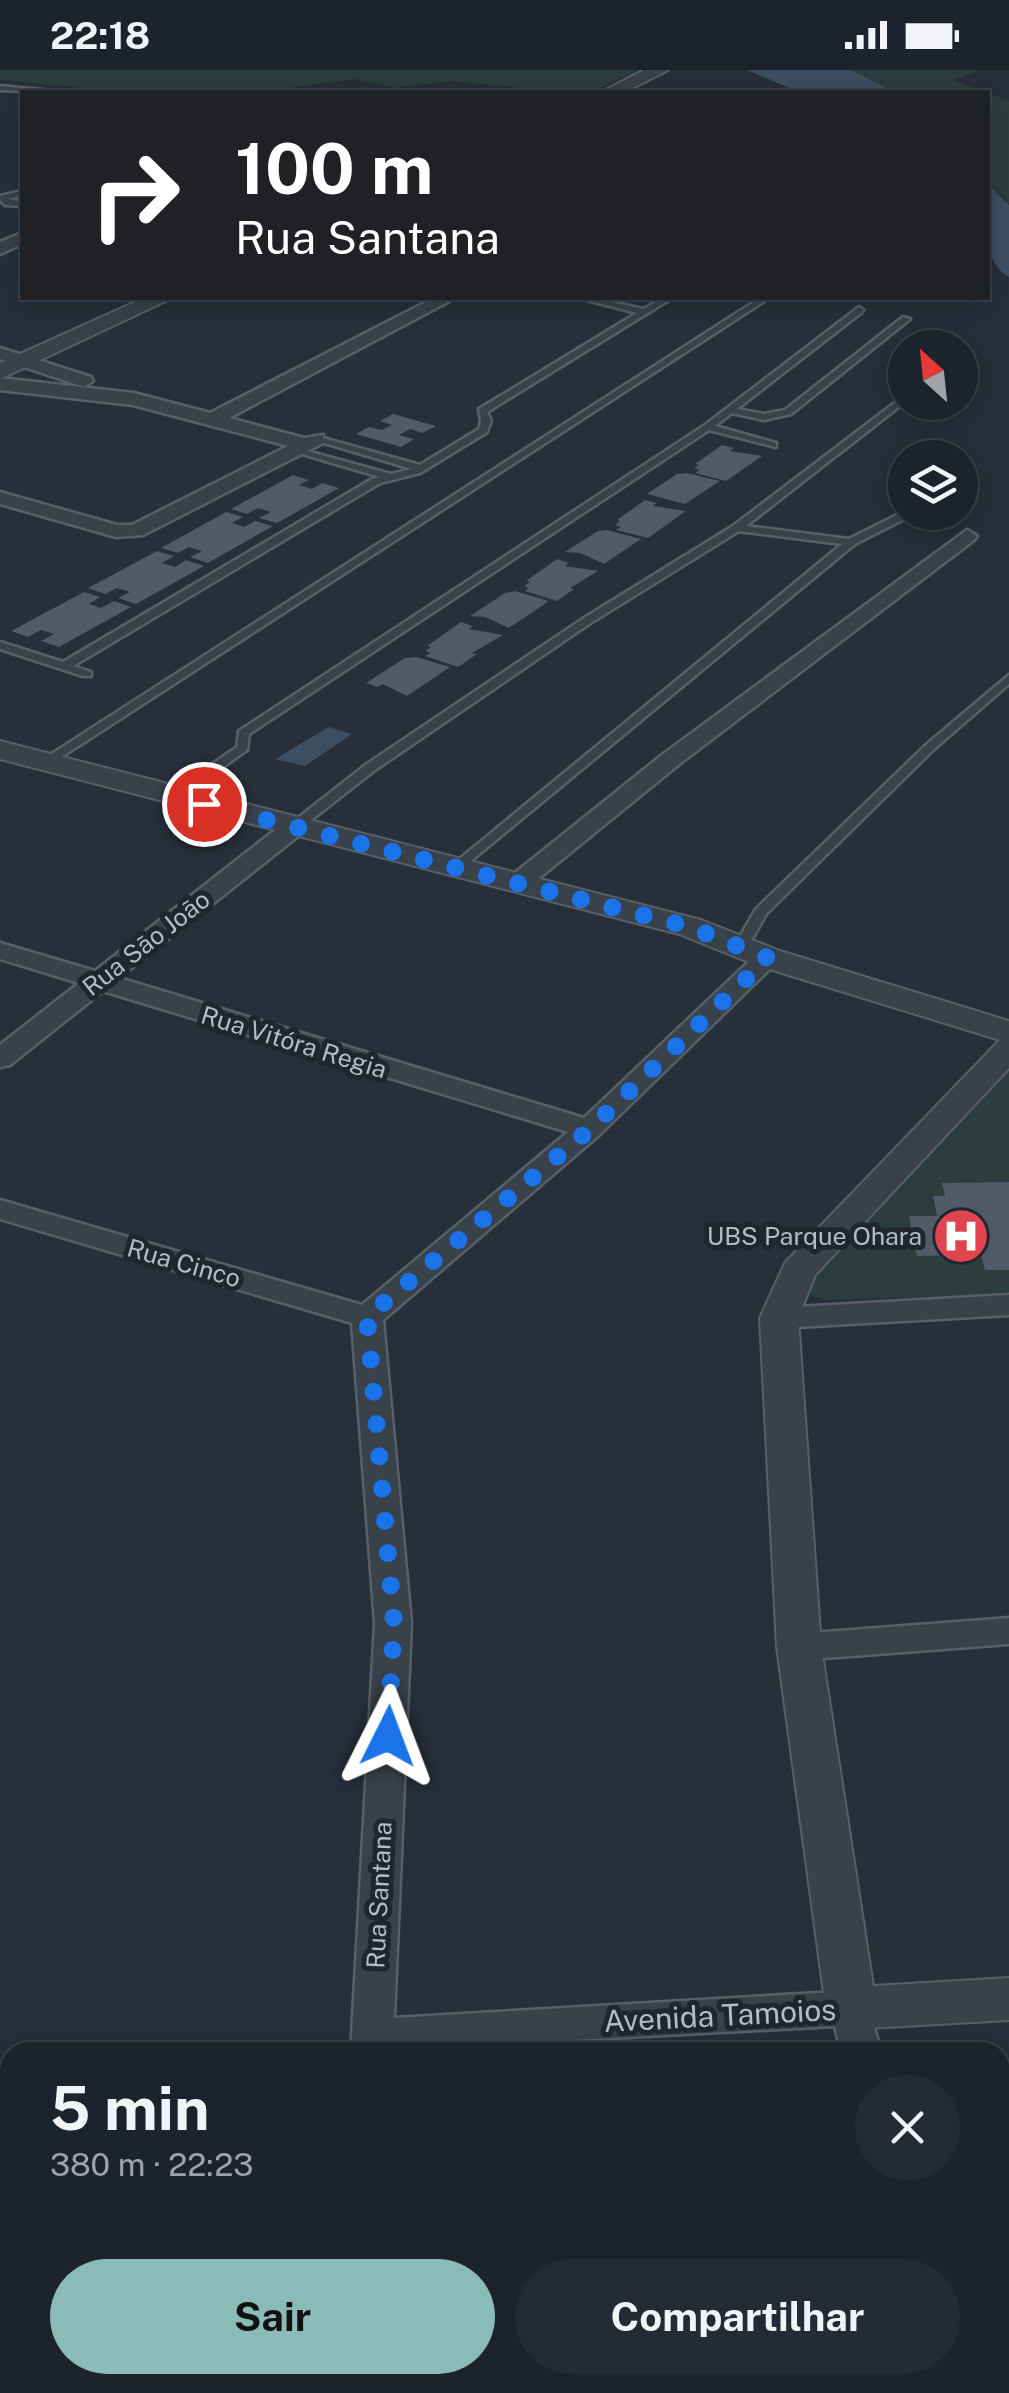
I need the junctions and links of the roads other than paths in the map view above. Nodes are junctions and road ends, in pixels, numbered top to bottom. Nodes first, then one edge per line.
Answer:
1 (659, 70) edge
2 (617, 90) edge
3 (158, 300) edge
4 (442, 300) edge
5 (593, 300) edge
6 (665, 300) edge
7 (761, 300) edge
8 (859, 310) dead end
9 (646, 312) junction
10 (906, 320) dead end
11 (0, 352) edge
12 (26, 360) junction
13 (0, 372) edge
14 (0, 384) edge
15 (134, 398) junction
16 (730, 410) junction
17 (888, 411) edge
18 (216, 418) junction
19 (708, 428) junction
20 (306, 444) junction
21 (773, 445) dead end
22 (421, 468) junction
23 (390, 476) junction
24 (0, 498) edge
25 (888, 523) edge
26 (737, 528) junction
27 (967, 536) dead end
28 (850, 542) junction
29 (0, 645) edge
30 (64, 666) junction
31 (87, 674) dead end
32 (1009, 678) edge
33 (0, 750) edge
34 (45, 762) junction
35 (174, 796) junction
36 (293, 828) junction
37 (457, 866) junction
38 (519, 882) junction
39 (0, 951) edge
40 (755, 953) junction
41 (94, 983) junction
42 (1009, 1032) edge
43 (1009, 1048) edge
44 (0, 1059) edge
45 (589, 1130) junction
46 (0, 1209) edge
47 (1009, 1304) edge
48 (367, 1317) junction
49 (779, 1318) junction
50 (1009, 1630) edge
51 (799, 1647) junction
52 (1009, 1999) edge
53 (856, 2030) edge
54 (372, 2042) edge
55 (441, 2042) edge

1 - 2 street
3 - 12 street
4 - 18 street
5 - 9 lane
6 - 9 lane
7 - 34 lane
8 - 16 lane
9 - 22 lane
10 - 16 lane
11 - 12 street
12 - 13 street
12 - 15 street
14 - 15 street
15 - 18 street
16 - 19 lane
17 - 26 lane
18 - 20 street
19 - 21 lane
19 - 35 lane
20 - 22 lane
20 - 23 lane
20 - 24 street
22 - 23 lane
23 - 30 lane
25 - 28 lane
26 - 28 lane
26 - 36 lane
27 - 38 street
28 - 37 lane
29 - 30 lane
30 - 31 lane
32 - 40 lane
33 - 34 street
34 - 35 street
35 - 36 street
36 - 37 street
36 - 41 street, Rua São João
37 - 38 street
38 - 40 street
39 - 41 street, Rua Vitóra Regia
40 - 42 street
40 - 45 street
41 - 44 street, Rua São João
41 - 45 street, Rua Vitóra Regia
43 - 49 street
45 - 48 street
46 - 48 street, Rua Cinco
47 - 49 street
48 - 54 street, Rua Santana
49 - 51 street
50 - 51 street
51 - 53 street
52 - 53 street, Avenida Tamoios
53 - 55 street, Avenida Tamoios

